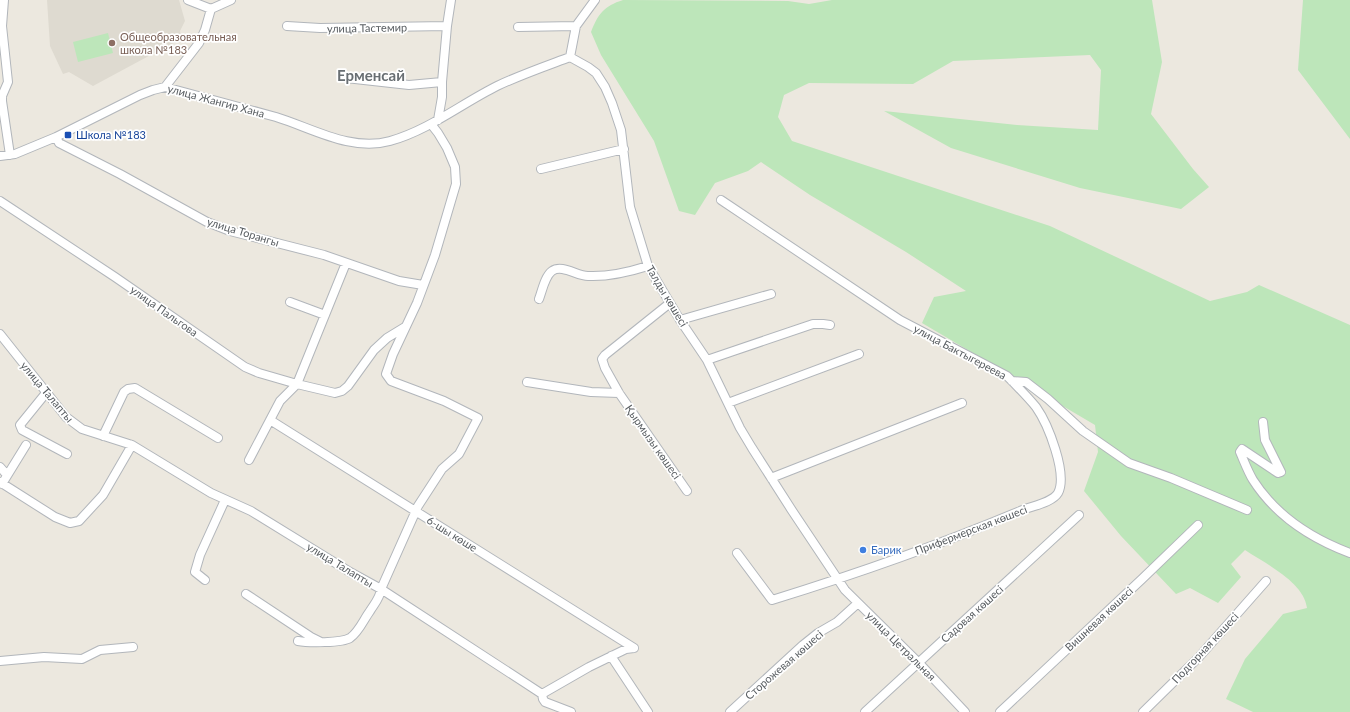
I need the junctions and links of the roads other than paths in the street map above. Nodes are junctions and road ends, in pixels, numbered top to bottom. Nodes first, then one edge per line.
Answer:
1 (4, 0) edge
2 (188, 0) edge
3 (231, 0) edge
4 (451, 0) edge
5 (594, 0) edge
6 (211, 9) junction
7 (287, 26) dead end
8 (447, 26) junction
9 (576, 26) junction
10 (518, 27) dead end
11 (570, 57) junction
12 (346, 78) dead end
13 (442, 82) junction
14 (165, 87) junction
15 (434, 122) junction
16 (56, 137) junction
17 (624, 149) junction
18 (10, 155) junction
19 (0, 156) edge
20 (541, 169) dead end
21 (721, 200) dead end
22 (0, 201) edge
23 (346, 263) junction
24 (648, 266) junction
25 (423, 285) junction
26 (771, 294) dead end
27 (539, 298) dead end
28 (290, 302) dead end
29 (670, 304) junction
30 (325, 315) junction
31 (680, 320) junction
32 (830, 325) dead end
33 (406, 327) junction
34 (0, 334) edge
35 (859, 354) dead end
36 (707, 360) junction
37 (1012, 381) junction
38 (527, 382) dead end
39 (297, 384) junction
40 (46, 393) junction
41 (619, 393) junction
42 (728, 403) junction
43 (962, 403) dead end
44 (270, 420) junction
45 (1263, 422) dead end
46 (103, 436) junction
47 (218, 438) dead end
48 (26, 445) dead end
49 (132, 445) junction
50 (67, 454) dead end
51 (249, 460) dead end
52 (0, 466) edge
53 (7, 475) junction
54 (771, 478) junction
55 (1, 483) edge
56 (687, 491) dead end
57 (224, 500) junction
58 (1247, 510) dead end
59 (416, 512) junction
60 (1079, 515) dead end
61 (1198, 525) dead end
62 (737, 553) dead end
63 (1350, 553) edge
64 (839, 579) junction
65 (205, 580) dead end
66 (1266, 581) dead end
67 (380, 589) junction
68 (246, 594) dead end
69 (858, 603) junction
70 (298, 641) dead end
71 (323, 643) junction
72 (132, 647) dead end
73 (610, 656) junction
74 (0, 661) edge
75 (918, 662) junction
76 (543, 696) junction
77 (571, 712) edge
78 (648, 712) edge
79 (730, 712) edge
80 (865, 712) edge
81 (965, 712) edge
82 (1000, 712) edge
83 (1143, 712) edge

1 - 18 street
2 - 6 street
3 - 6 street
4 - 8 street
5 - 9 street
6 - 14 street
7 - 8 street, улица Тастемир
8 - 13 street
9 - 10 street
9 - 11 street
11 - 15 street, улица Жангир Хана
11 - 17 street, Талды көшесі
12 - 13 street
13 - 15 street
14 - 15 street, улица Жангир Хана
14 - 16 street, улица Жангир Хана
15 - 25 street
16 - 18 street, улица Жангир Хана
16 - 23 street, улица Торангы
17 - 20 street
17 - 24 street, Талды көшесі
18 - 19 street, улица Жангир Хана
21 - 37 street, улица Бактыгереева
22 - 39 street, улица Пальгова
23 - 25 street, улица Торангы
23 - 30 street
24 - 27 street
24 - 29 street, Талды көшесі
25 - 33 street
26 - 31 street
28 - 30 street
29 - 31 street, Талды көшесі
29 - 41 street, Қырмызы көшесі
30 - 39 street
31 - 36 street, Талды көшесі
32 - 36 street
33 - 39 street, улица Пальгова
33 - 59 street
34 - 40 street, улица Талапты
35 - 42 street
36 - 42 street, Талды көшесі
37 - 58 street, улица Бактыгереева
37 - 64 street, Прифермерская көшесі
38 - 41 street, Қырмызы көшесі
39 - 44 street
40 - 46 street, улица Талапты
40 - 50 street
41 - 56 street, Қырмызы көшесі
42 - 54 street, Талды көшесі
43 - 54 street
44 - 51 street
44 - 59 street, 6-шы көше
45 - 63 street
46 - 47 street
46 - 49 street, улица Талапты
48 - 53 street
49 - 55 street
49 - 57 street, улица Талапты
52 - 53 street
53 - 55 street
54 - 64 street, Талды көшесі
57 - 65 street
57 - 67 street, улица Талапты
59 - 67 street
59 - 73 street, 6-шы көше
60 - 75 street, Садовая көшесі
61 - 82 street, Вишневая көшесі
62 - 64 street, Прифермерская көшесі
64 - 69 street, улица Цетральная
66 - 83 street, Подгорная көшесі
67 - 71 street
67 - 76 street, улица Талапты
68 - 71 street
69 - 75 street, улица Цетральная
69 - 79 street, Сторожевая көшесі
70 - 71 street
72 - 74 street
73 - 76 street
73 - 78 street
75 - 80 street, Садовая көшесі
75 - 81 street, улица Цетральная
76 - 77 street, улица Талапты

